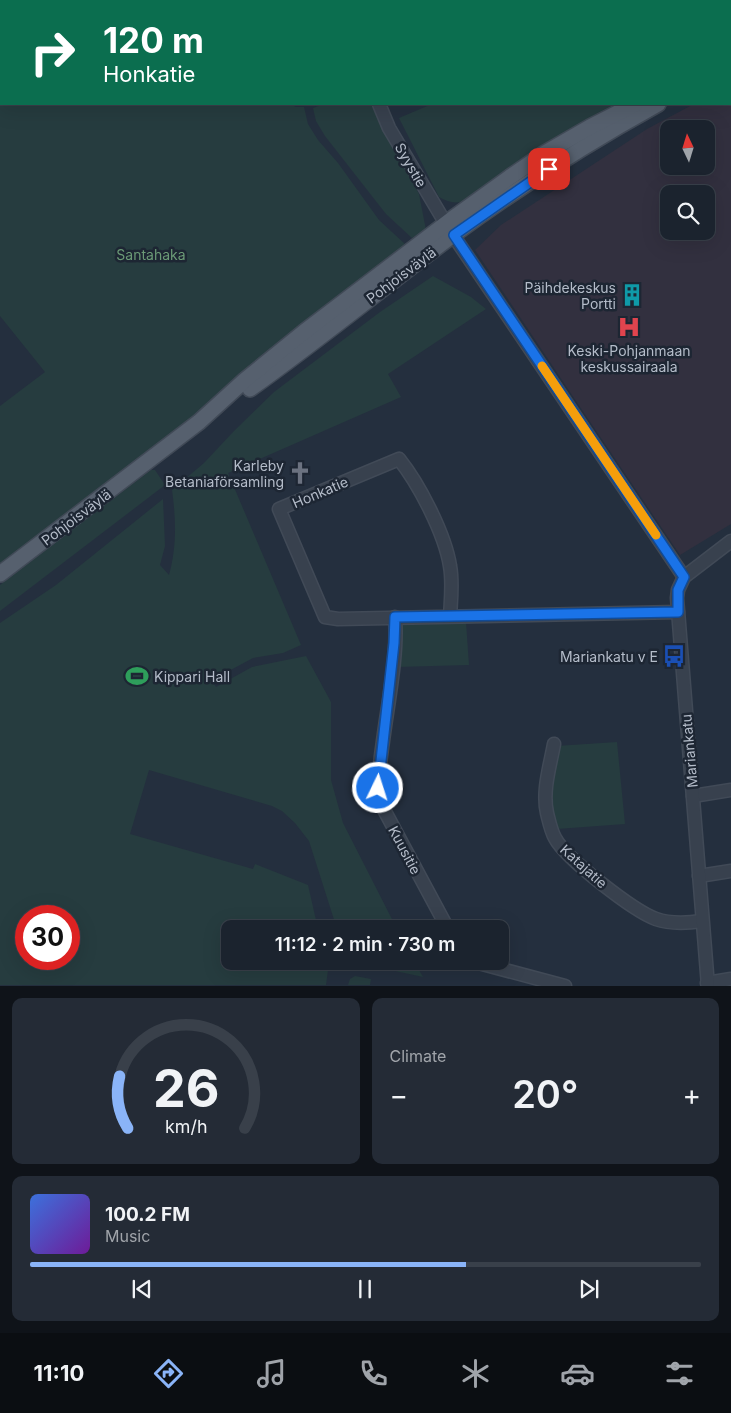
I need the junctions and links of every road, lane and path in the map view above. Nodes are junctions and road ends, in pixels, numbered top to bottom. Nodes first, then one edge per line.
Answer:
1 (380, 105) edge
2 (633, 105) edge
3 (656, 105) edge
4 (450, 230) junction
5 (731, 542) edge
6 (0, 574) edge
7 (684, 577) junction
8 (678, 612) junction
9 (450, 616) junction
10 (395, 617) junction
11 (554, 744) dead end
12 (731, 790) edge
13 (693, 796) junction
14 (731, 872) edge
15 (699, 876) junction
16 (443, 920) edge
17 (702, 920) junction
18 (505, 970) edge
19 (731, 979) edge
20 (707, 984) edge
21 (565, 986) edge

1 - 4 street, Syystie
2 - 4 main road, Pohjoisväylä
3 - 4 main road, Pohjoisväylä
4 - 6 main road, Pohjoisväylä
4 - 7 street, Syystie
5 - 7 street
7 - 8 street, Mariankatu
8 - 9 street, Honkatie
8 - 13 street, Mariankatu
9 - 10 street, Honkatie
9 - 10 street, Honkatie
10 - 16 street, Kuusitie
11 - 17 street, Katajatie
12 - 13 street
13 - 15 street, Mariankatu
14 - 15 street
15 - 17 street, Mariankatu
17 - 20 street, Mariankatu
18 - 21 street
19 - 20 street

